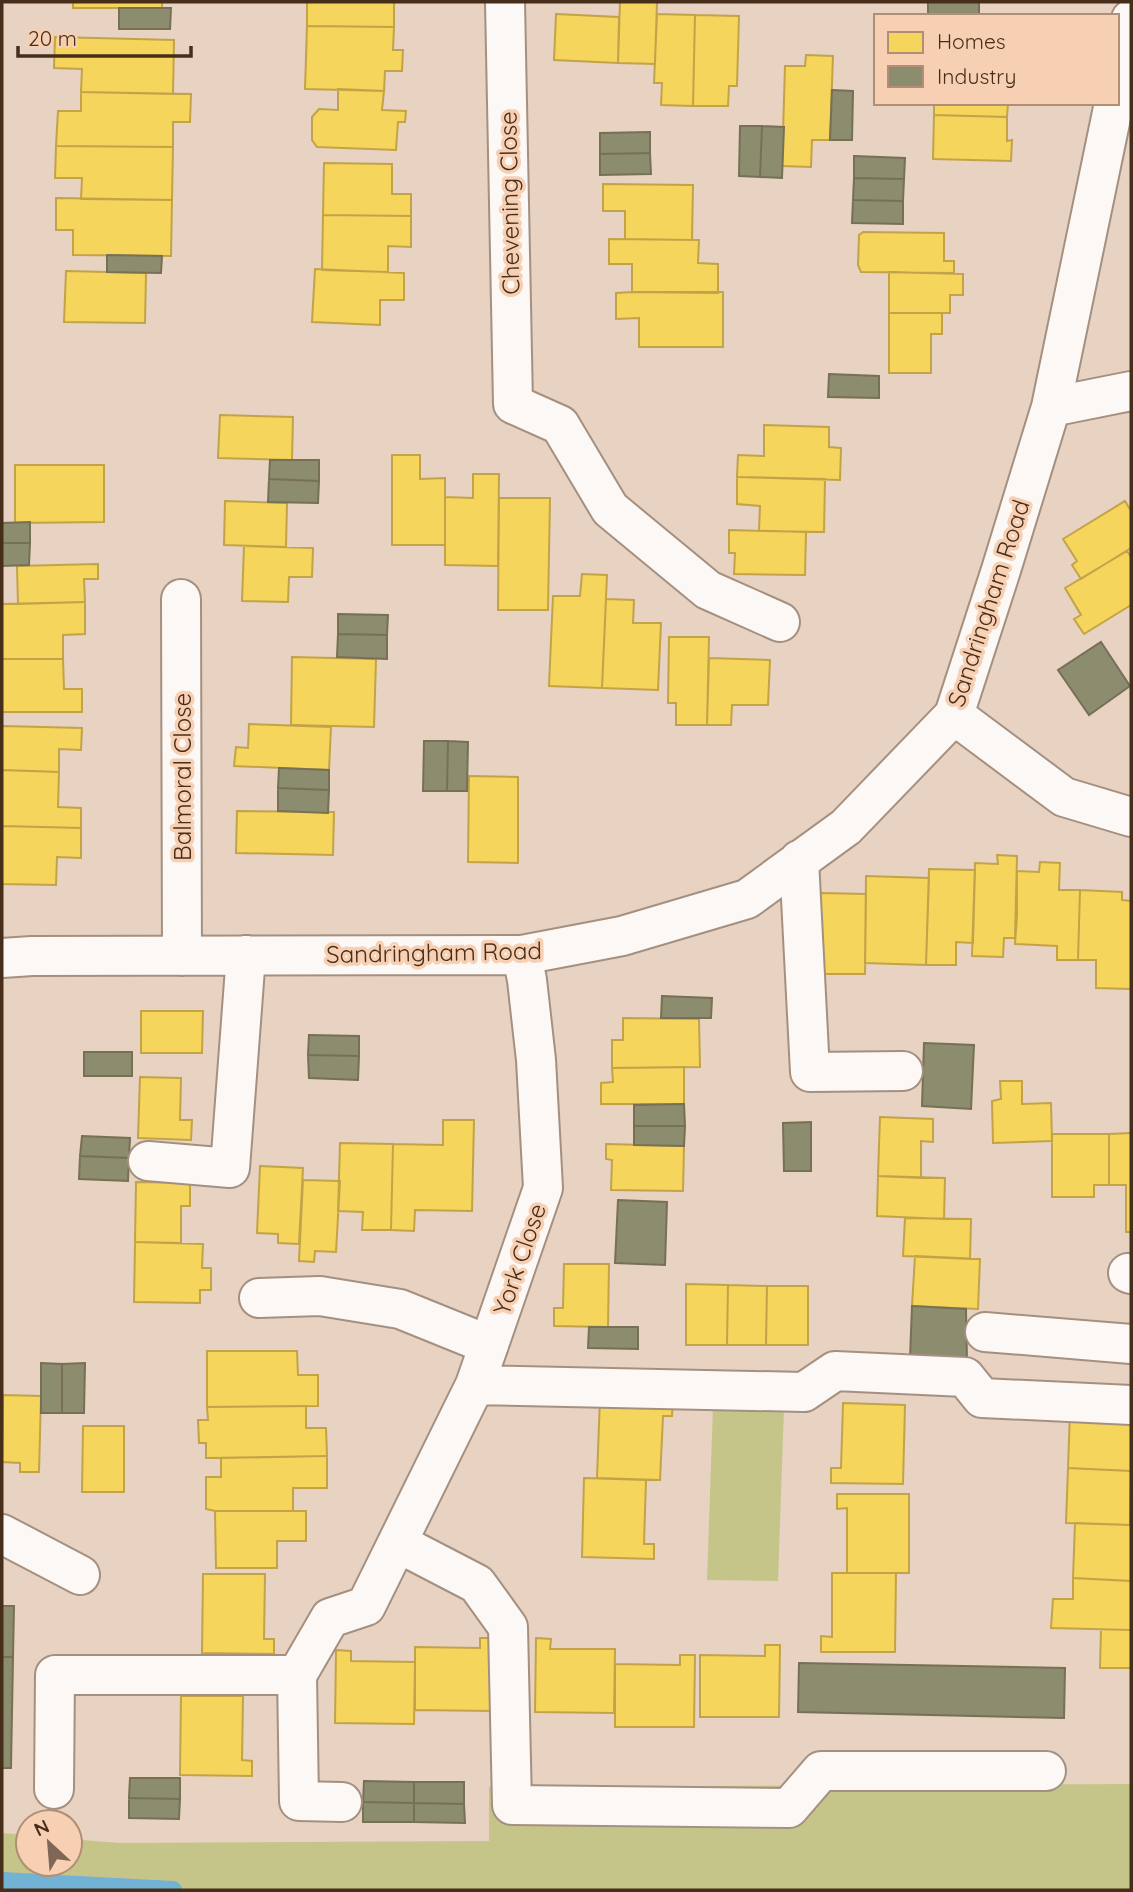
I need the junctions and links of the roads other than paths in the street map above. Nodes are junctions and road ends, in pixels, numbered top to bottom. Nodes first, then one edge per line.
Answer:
1 (505, 2) edge
2 (1131, 19) edge
3 (1119, 77) edge
4 (1114, 105) edge
5 (1131, 391) edge
6 (1051, 407) junction
7 (181, 599) dead end
8 (780, 622) dead end
9 (954, 715) junction
10 (1131, 817) edge
11 (799, 860) junction
12 (247, 955) junction
13 (522, 955) junction
14 (182, 956) junction
15 (2, 958) edge
16 (903, 1072) dead end
17 (148, 1161) dead end
18 (259, 1298) dead end
19 (985, 1332) dead end
20 (1131, 1344) edge
21 (489, 1345) junction
22 (475, 1385) junction
23 (1131, 1405) edge
24 (2, 1534) edge
25 (398, 1543) junction
26 (80, 1575) dead end
27 (297, 1675) junction
28 (1046, 1771) dead end
29 (54, 1789) dead end
30 (342, 1802) dead end

1 - 8 street, Chevening Close
2 - 3 street
4 - 6 street, Sandringham Road
5 - 6 street
6 - 9 street, Sandringham Road
7 - 14 street, Balmoral Close
9 - 10 street
9 - 11 street, Sandringham Road
11 - 13 street, Sandringham Road
11 - 16 street
12 - 13 street, Sandringham Road
12 - 14 street, Sandringham Road
12 - 17 street
13 - 21 street, York Close
14 - 15 street, Sandringham Road
18 - 21 street
19 - 20 street
21 - 22 street, York Close
22 - 23 street
22 - 25 street, York Close
24 - 26 street
25 - 27 street, York Close
25 - 28 street
27 - 29 street
27 - 30 street

